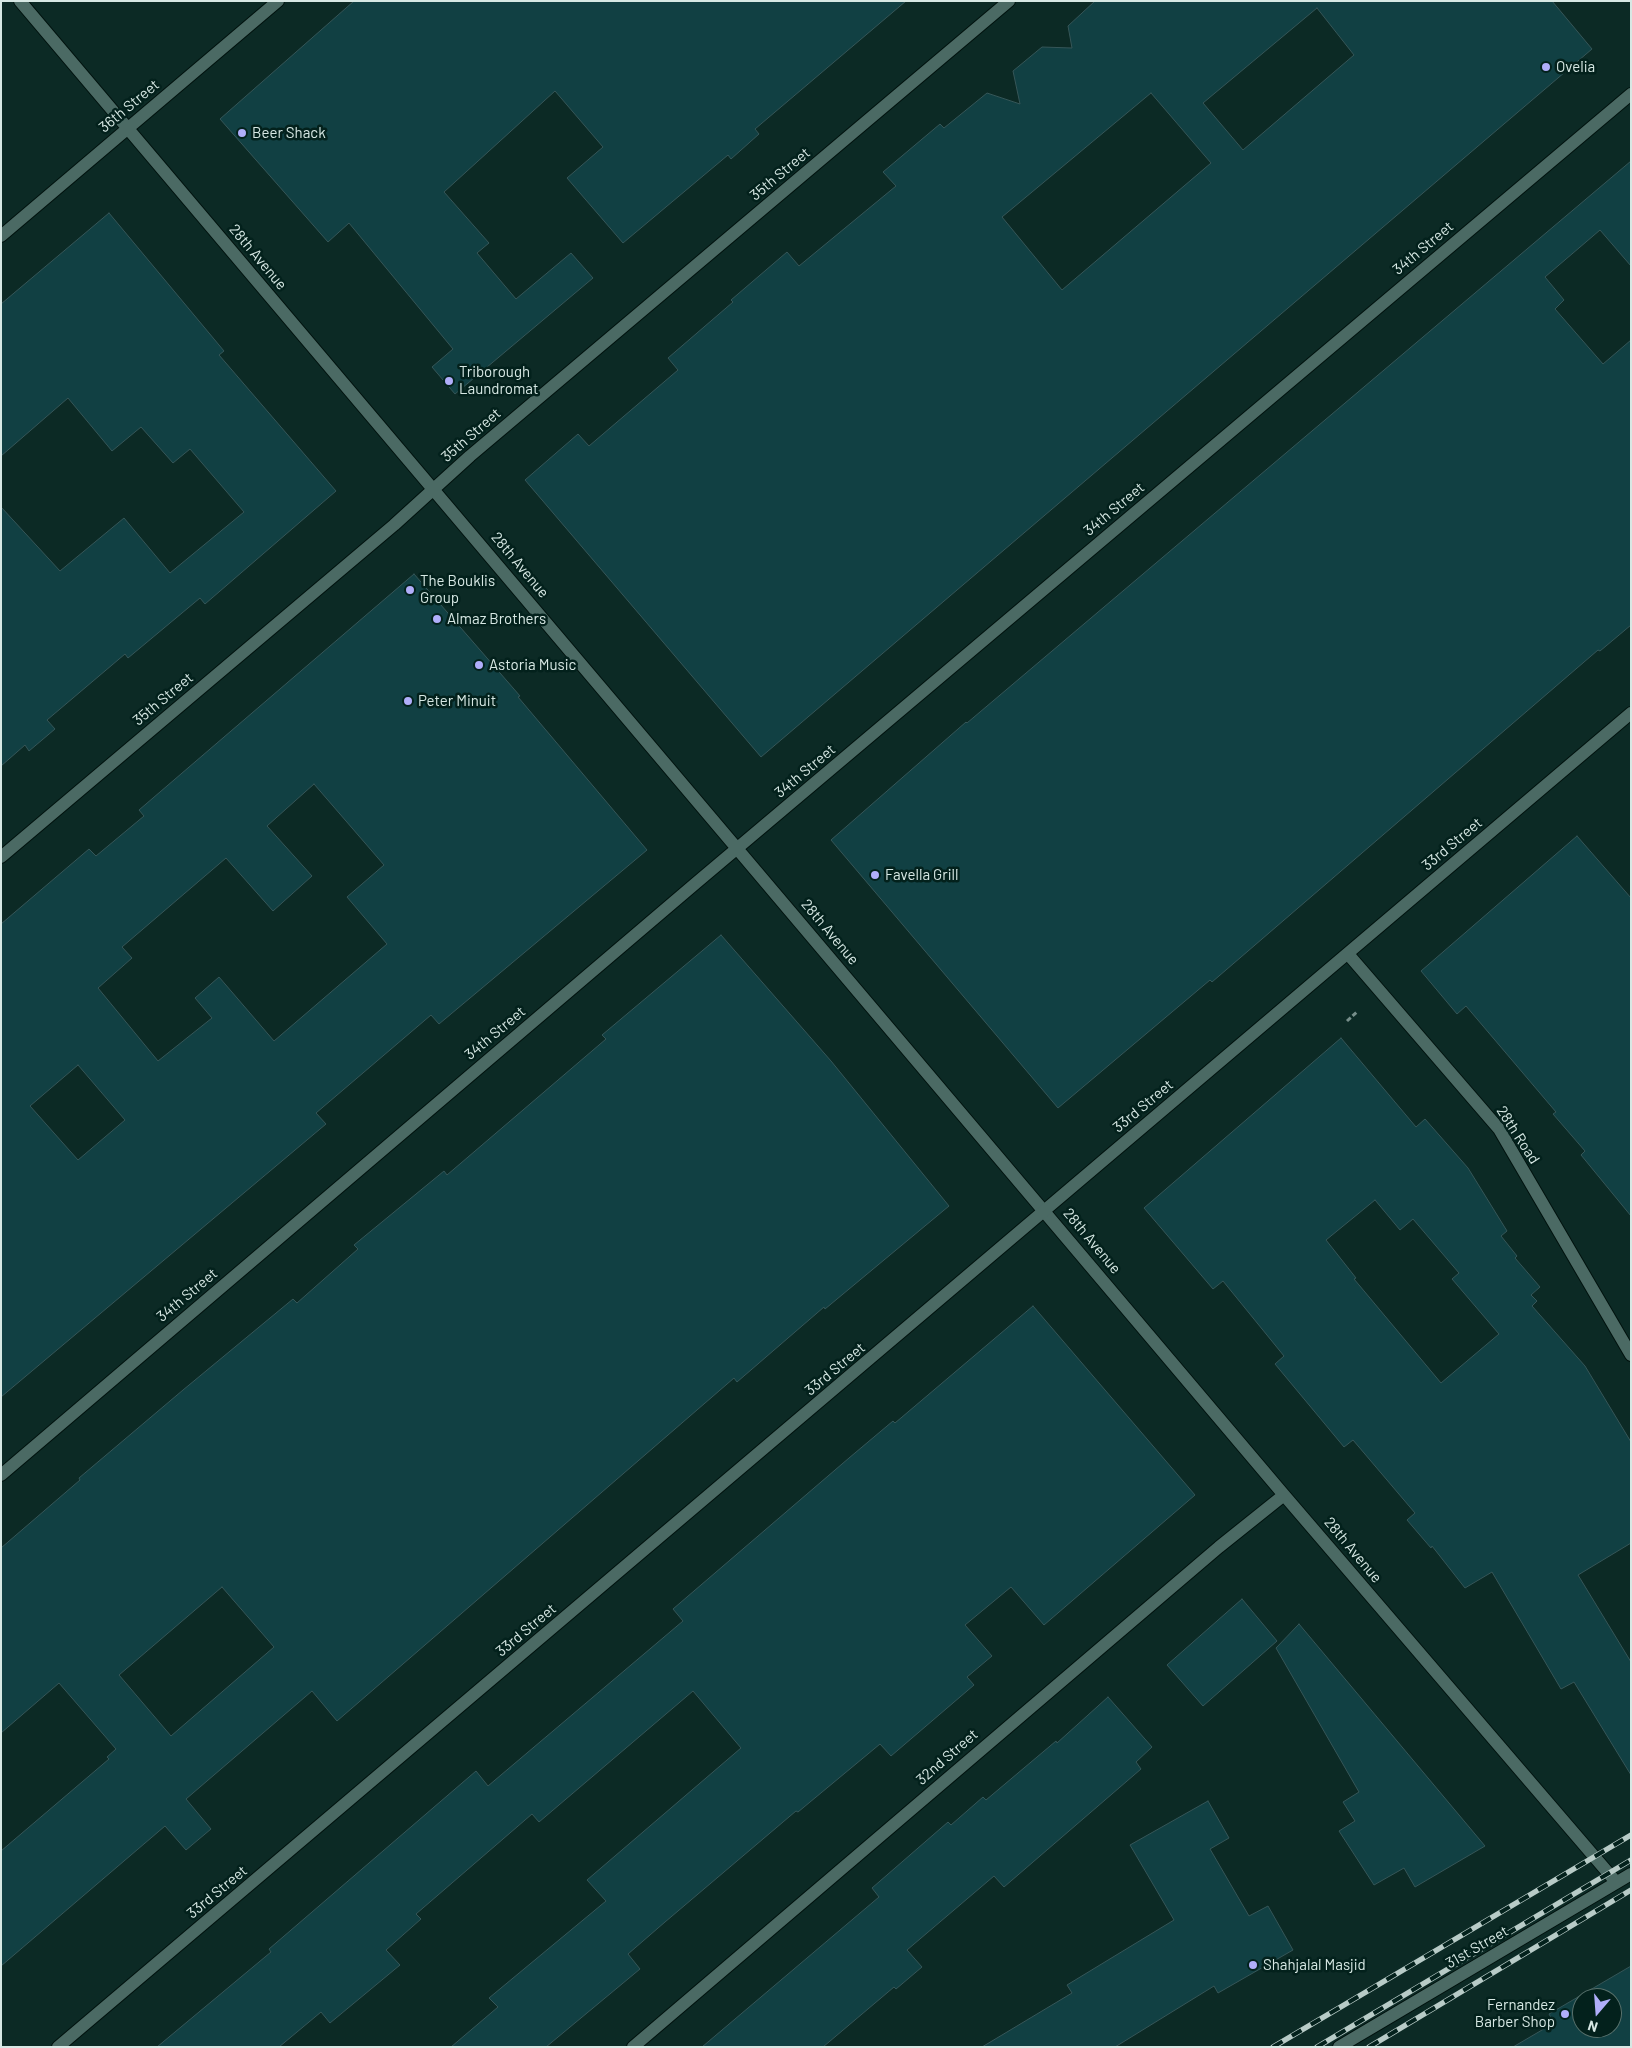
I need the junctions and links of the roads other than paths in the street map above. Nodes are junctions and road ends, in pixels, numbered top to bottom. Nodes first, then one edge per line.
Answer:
1 (20, 1) edge
2 (278, 1) edge
3 (1009, 1) edge
4 (1631, 94) edge
5 (128, 128) junction
6 (1, 236) edge
7 (434, 489) junction
8 (1631, 713) edge
9 (738, 848) junction
10 (1, 857) edge
11 (1348, 954) junction
12 (1045, 1211) junction
13 (1631, 1355) edge
14 (1, 1475) edge
15 (1284, 1494) junction
16 (1631, 1874) edge
17 (1616, 1882) junction
18 (58, 2047) edge
19 (633, 2047) edge
20 (1339, 2047) edge

1 - 5 street, 28th Avenue
2 - 5 street, 36th Street
3 - 7 street, 35th Street
4 - 9 street, 34th Street
5 - 6 street, 36th Street
5 - 7 street, 28th Avenue
7 - 9 street, 28th Avenue
7 - 10 street, 35th Street
8 - 11 street, 33rd Street
9 - 12 street, 28th Avenue
9 - 14 street, 34th Street
11 - 12 street, 33rd Street
11 - 13 street, 28th Road
12 - 15 street, 28th Avenue
12 - 18 street, 33rd Street
15 - 17 street, 28th Avenue
15 - 19 street, 32nd Street
16 - 17 street, 31st Street
17 - 20 street, 31st Street

